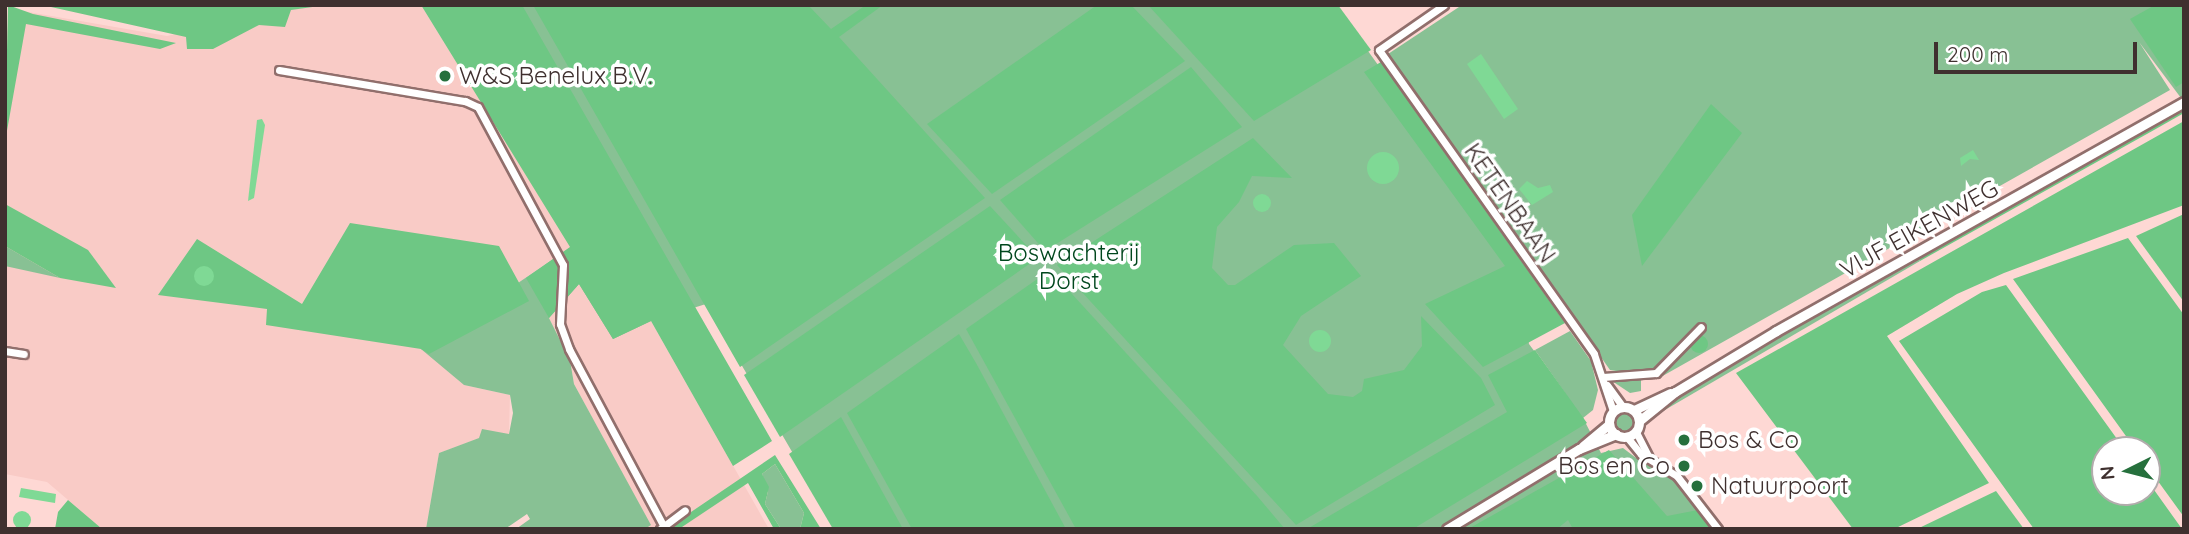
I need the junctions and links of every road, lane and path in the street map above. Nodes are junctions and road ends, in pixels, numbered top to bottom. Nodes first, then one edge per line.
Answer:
1 (1444, 5) edge
2 (279, 71) dead end
3 (2184, 102) edge
4 (1701, 327) dead end
5 (5, 351) edge
6 (24, 354) dead end
7 (1603, 379) junction
8 (1675, 392) junction
9 (1623, 407) junction
10 (1634, 410) junction
11 (1613, 411) junction
12 (1639, 421) junction
13 (1609, 424) junction
14 (1616, 434) junction
15 (1631, 434) junction
16 (1579, 449) junction
17 (685, 510) dead end
18 (662, 527) edge
19 (1447, 529) edge
20 (1718, 529) edge

1 - 7 street, KETENBAAN
2 - 18 street
3 - 8 main road, VIJF EIKENWEG
4 - 7 street
5 - 6 street
7 - 9 street, KETENBAAN
7 - 11 street, KETENBAAN
8 - 10 main road, VIJF EIKENWEG
8 - 12 main road, VIJF EIKENWEG
9 - 10 main road
9 - 11 main road
10 - 12 main road
11 - 13 main road
12 - 15 main road
13 - 14 main road
13 - 16 main road
14 - 15 main road
14 - 16 main road
15 - 20 street
16 - 19 main road
17 - 18 street

